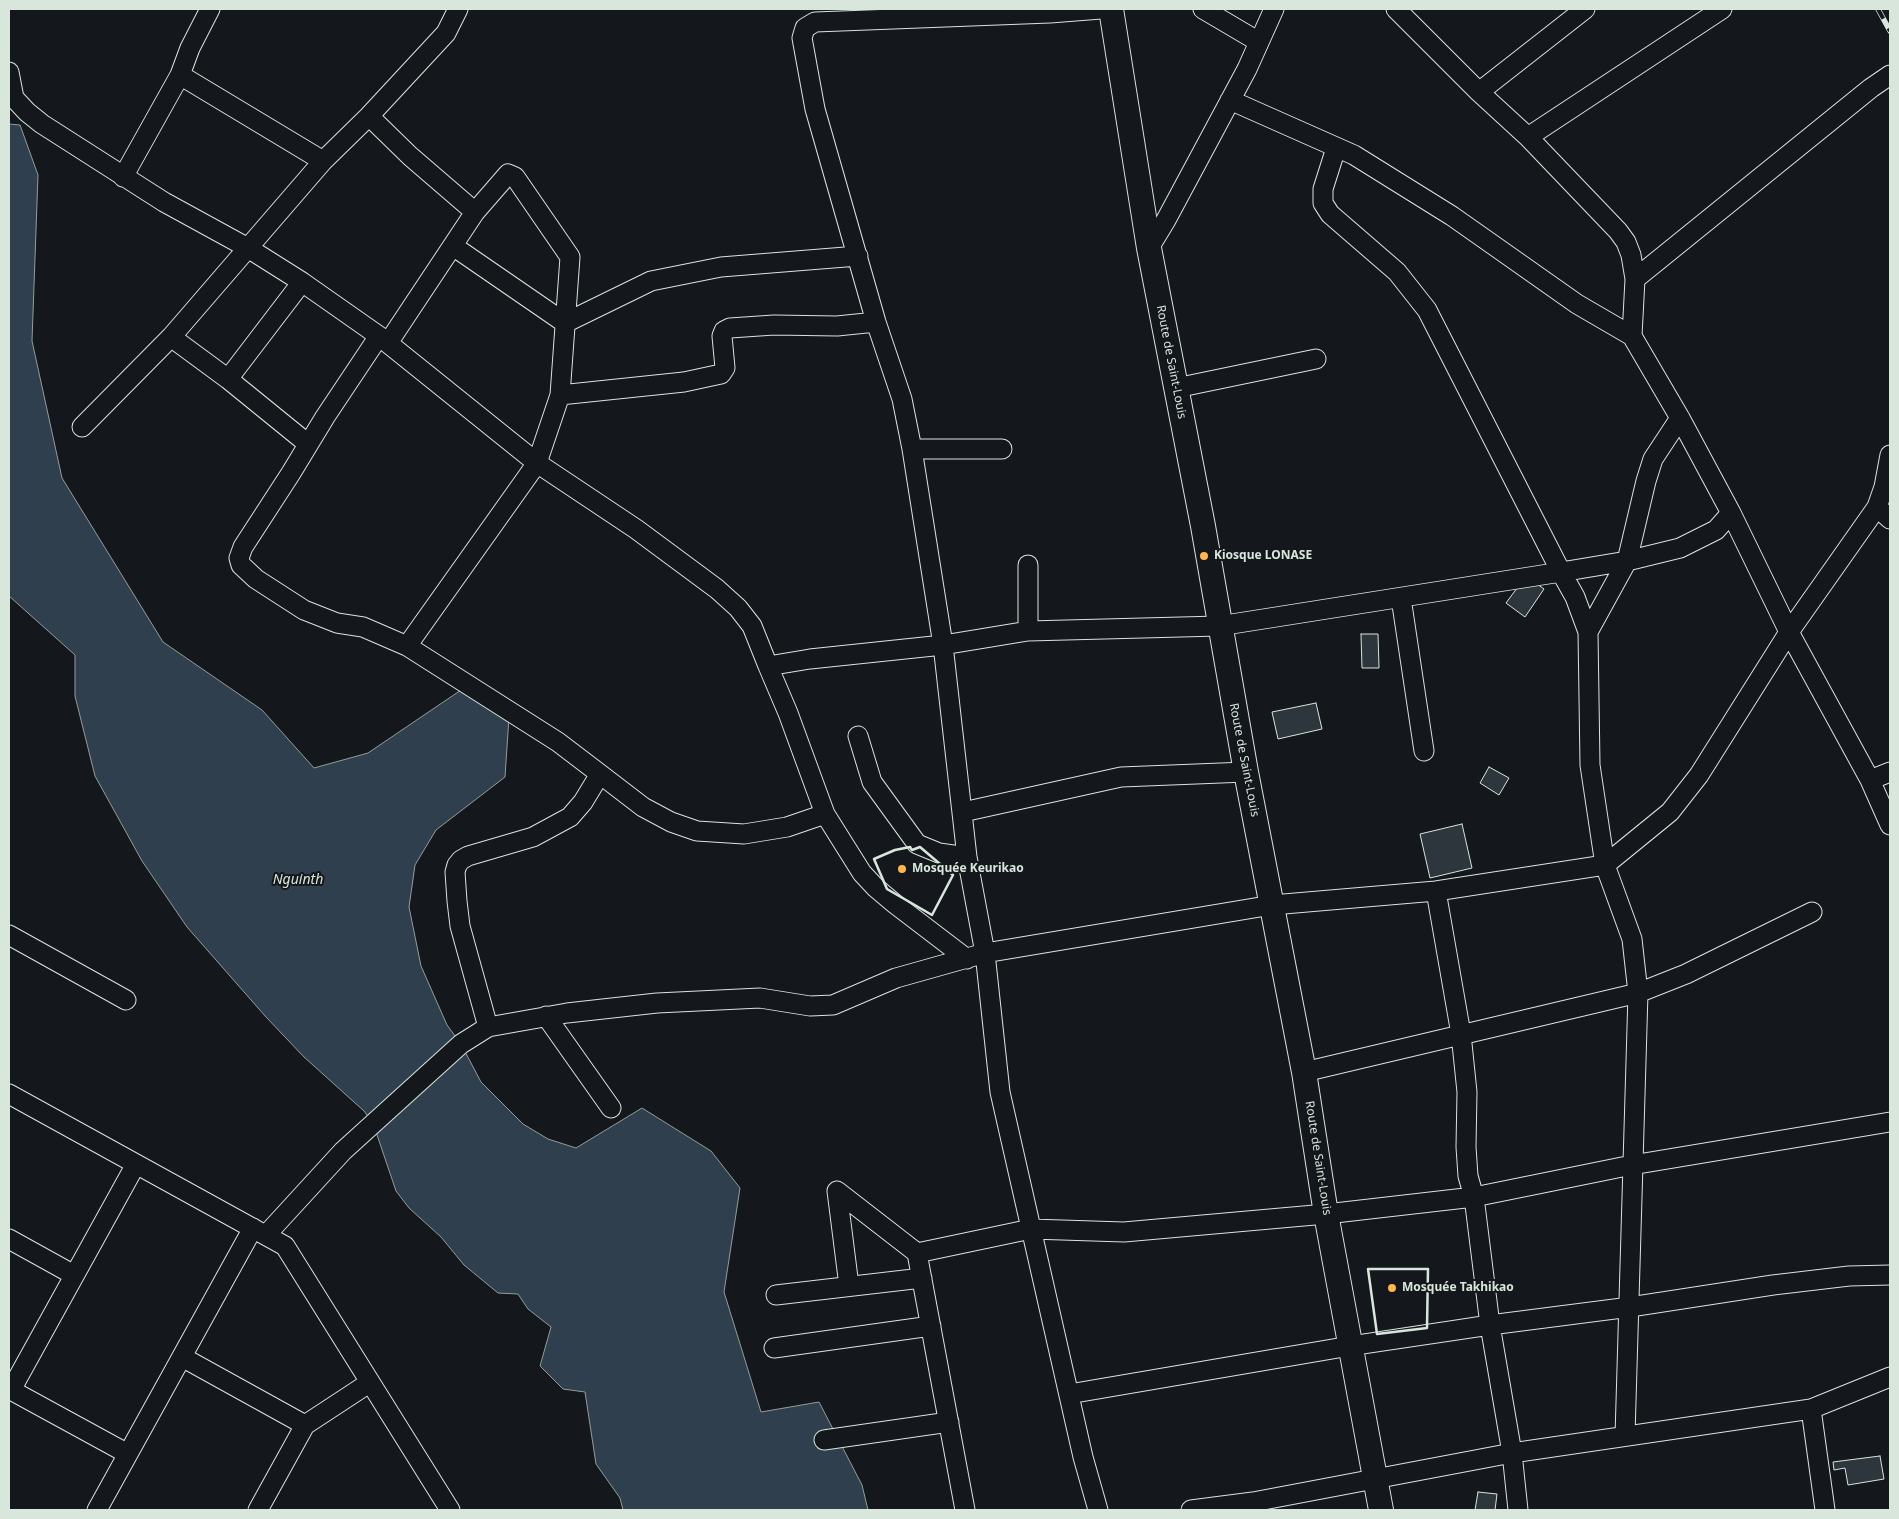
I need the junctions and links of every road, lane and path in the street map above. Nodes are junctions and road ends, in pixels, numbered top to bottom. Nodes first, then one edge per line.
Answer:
1 (210, 9) edge
2 (458, 9) edge
3 (1101, 9) edge
4 (1111, 9) edge
5 (1203, 9) edge
6 (1274, 9) edge
7 (1396, 9) edge
8 (1585, 9) edge
9 (1722, 9) edge
10 (908, 13) edge
11 (1259, 42) junction
12 (9, 72) edge
13 (180, 75) junction
14 (1890, 76) edge
15 (1479, 92) junction
16 (1230, 100) junction
17 (370, 116) junction
18 (1528, 137) junction
19 (1336, 148) junction
20 (323, 161) junction
21 (123, 177) junction
22 (475, 212) junction
23 (453, 246) junction
24 (248, 248) junction
25 (1149, 248) junction
26 (858, 256) junction
27 (1635, 279) junction
28 (302, 282) junction
29 (565, 322) junction
30 (876, 322) junction
31 (1632, 336) junction
32 (171, 337) junction
33 (383, 340) junction
34 (1316, 359) dead end
35 (228, 379) junction
36 (1176, 388) junction
37 (560, 395) junction
38 (1680, 418) junction
39 (82, 427) dead end
40 (308, 444) junction
41 (912, 449) junction
42 (1002, 449) dead end
43 (1890, 455) edge
44 (537, 463) junction
45 (1730, 513) junction
46 (1884, 513) edge
47 (1627, 561) junction
48 (1028, 565) dead end
49 (1561, 572) junction
50 (1401, 598) junction
51 (1219, 626) junction
52 (1028, 632) junction
53 (1588, 632) junction
54 (1790, 632) junction
55 (943, 645) junction
56 (407, 646) junction
57 (768, 666) junction
58 (858, 736) dead end
59 (1424, 751) dead end
60 (1246, 772) junction
61 (1890, 772) edge
62 (600, 774) junction
63 (1870, 780) junction
64 (963, 812) junction
65 (825, 814) junction
66 (1890, 825) edge
67 (967, 857) junction
68 (1605, 865) junction
69 (1436, 891) junction
70 (1272, 904) junction
71 (1812, 912) dead end
72 (9, 935) edge
73 (976, 956) junction
74 (1638, 993) junction
75 (126, 1000) dead end
76 (546, 1016) junction
77 (488, 1027) junction
78 (1462, 1034) junction
79 (1304, 1072) junction
80 (9, 1094) edge
81 (611, 1108) dead end
82 (1890, 1122) edge
83 (136, 1164) junction
84 (1632, 1165) junction
85 (1474, 1197) junction
86 (1326, 1214) junction
87 (1032, 1229) junction
88 (259, 1232) junction
89 (9, 1240) edge
90 (917, 1253) junction
91 (1890, 1274) edge
92 (74, 1275) junction
93 (922, 1278) junction
94 (849, 1286) junction
95 (776, 1295) dead end
96 (1630, 1307) junction
97 (1490, 1325) junction
98 (931, 1326) junction
99 (1350, 1346) junction
100 (774, 1348) dead end
101 (182, 1357) junction
102 (1890, 1377) edge
103 (370, 1383) junction
104 (10, 1389) edge
105 (1070, 1394) junction
106 (1811, 1409) junction
107 (949, 1422) junction
108 (305, 1425) junction
109 (1625, 1436) junction
110 (824, 1440) dead end
111 (1512, 1453) junction
112 (128, 1454) junction
113 (1374, 1478) junction
114 (97, 1510) edge
115 (258, 1510) edge
116 (450, 1510) edge
117 (965, 1510) edge
118 (1098, 1510) edge
119 (1192, 1510) edge
120 (1381, 1510) edge
121 (1518, 1510) edge
122 (1825, 1510) edge

1 - 13 street
2 - 17 street
3 - 10 street
4 - 25 main road, Route de Saint-Louis
5 - 11 street
6 - 11 street
7 - 15 street
8 - 15 street
9 - 18 street
10 - 26 street
11 - 16 street
12 - 21 street
13 - 20 street
13 - 21 street
14 - 27 street
15 - 18 street
16 - 19 street
16 - 25 street
17 - 20 street
17 - 22 street
18 - 27 street
19 - 31 street
19 - 49 street
20 - 24 street
21 - 24 street
22 - 23 street
22 - 29 street
23 - 29 street
23 - 33 street
24 - 28 street
24 - 32 street
25 - 36 main road, Route de Saint-Louis
26 - 29 street
26 - 30 street
27 - 31 street
28 - 33 street
28 - 35 street
29 - 37 street
30 - 37 street
30 - 41 street
31 - 38 street
32 - 35 street
32 - 39 street
33 - 40 street
33 - 44 street
34 - 36 street
35 - 40 street
36 - 51 main road, Route de Saint-Louis
37 - 44 street
38 - 45 street
38 - 47 street
40 - 56 street
41 - 42 street
41 - 55 street
43 - 46 street
44 - 56 street
44 - 57 street
45 - 47 street
45 - 54 street
46 - 54 street
47 - 49 street
47 - 53 street
48 - 52 street
49 - 50 street
49 - 53 street
50 - 51 street
50 - 59 street
51 - 52 street
51 - 60 main road, Route de Saint-Louis
52 - 55 street
53 - 68 street
54 - 63 street
54 - 68 street
55 - 57 street
55 - 64 street
56 - 62 street
57 - 65 street
58 - 67 street
60 - 64 street
60 - 70 main road, Route de Saint-Louis
61 - 63 street
62 - 65 street
62 - 77 street
63 - 66 street
64 - 67 street
65 - 73 street
67 - 73 street
68 - 69 street
68 - 74 street
69 - 70 street
69 - 78 street
70 - 73 street
70 - 79 main road, Route de Saint-Louis
71 - 74 street
72 - 75 street
73 - 76 street
73 - 87 street
74 - 78 street
74 - 84 street
76 - 77 street
76 - 81 street
77 - 88 street
78 - 79 street
78 - 85 street
79 - 86 main road, Route de Saint-Louis
80 - 83 street
82 - 84 street
83 - 88 street
83 - 92 street
84 - 85 street
84 - 96 street
85 - 86 street
85 - 97 street
86 - 87 street
86 - 99 main road, Route de Saint-Louis
87 - 90 street
87 - 105 street
88 - 101 street
88 - 103 street
89 - 92 street
90 - 93 street
90 - 94 street
91 - 96 street
92 - 104 street
93 - 94 street
93 - 98 street
94 - 95 street
96 - 97 street
96 - 109 street
97 - 99 street
97 - 111 street
98 - 100 street
98 - 107 street
99 - 105 street
99 - 113 main road, Route de Saint-Louis
101 - 108 street
101 - 112 street
102 - 106 street
103 - 108 street
103 - 116 street
104 - 112 street
105 - 118 street
106 - 109 street
106 - 122 street
107 - 110 street
107 - 117 street
108 - 115 street
109 - 111 street
111 - 113 street
111 - 121 street
112 - 114 street
113 - 119 street
113 - 120 main road, Route de Saint-Louis

